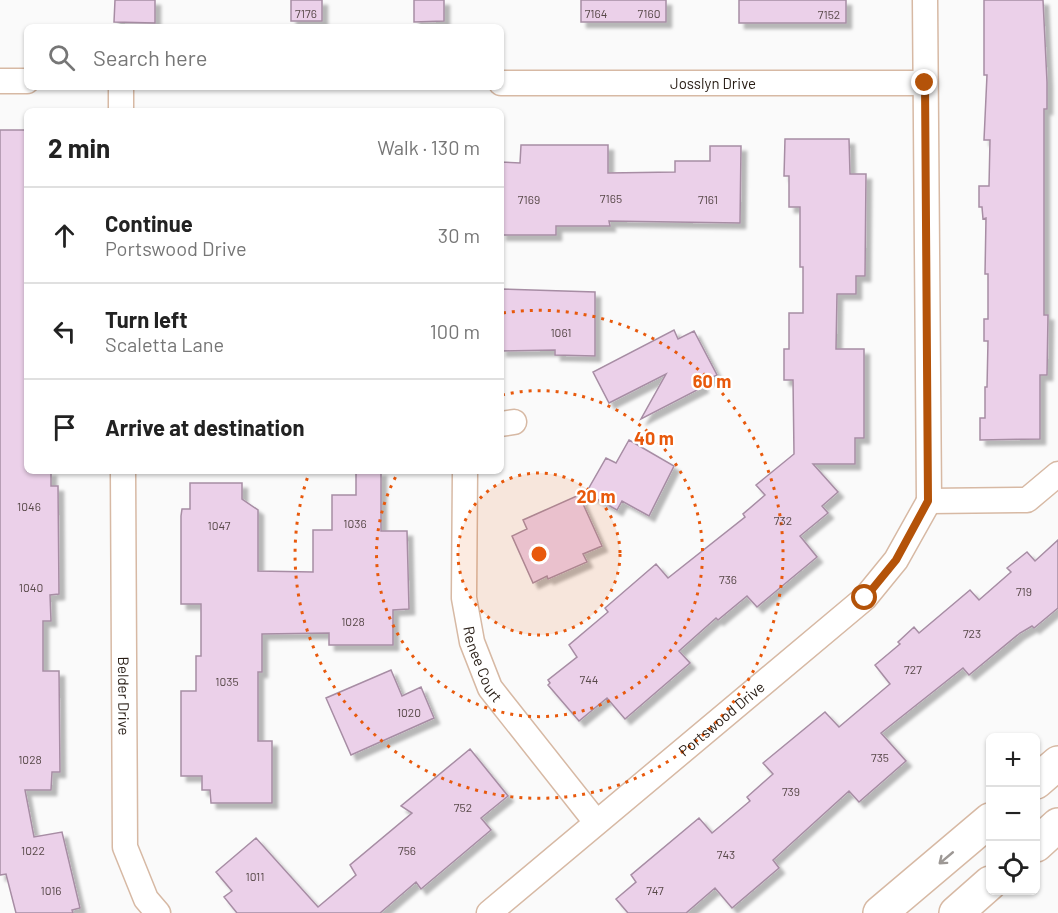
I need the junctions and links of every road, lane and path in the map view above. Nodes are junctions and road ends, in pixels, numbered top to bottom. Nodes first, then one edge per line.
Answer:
1 (925, 0) edge
2 (0, 81) edge
3 (24, 81) edge
4 (504, 83) edge
5 (925, 83) junction
6 (121, 90) edge
7 (121, 108) edge
8 (123, 474) edge
9 (465, 474) edge
10 (1058, 474) edge
11 (928, 501) junction
12 (1058, 763) edge
13 (1040, 778) edge
14 (596, 822) junction
15 (986, 823) edge
16 (1058, 825) edge
17 (1039, 841) edge
18 (986, 887) edge
19 (158, 913) edge
20 (489, 913) edge
21 (880, 913) edge
22 (956, 913) edge

1 - 5 street
2 - 3 street
4 - 5 street, Josslyn Drive
5 - 11 street
6 - 7 street
8 - 19 street, Belder Drive
9 - 14 street, Renee Court
10 - 11 street
11 - 14 street, Portswood Drive
12 - 13 main road
14 - 20 street, Portswood Drive
15 -> 21 main road
16 - 17 main road
18 - 22 main road

